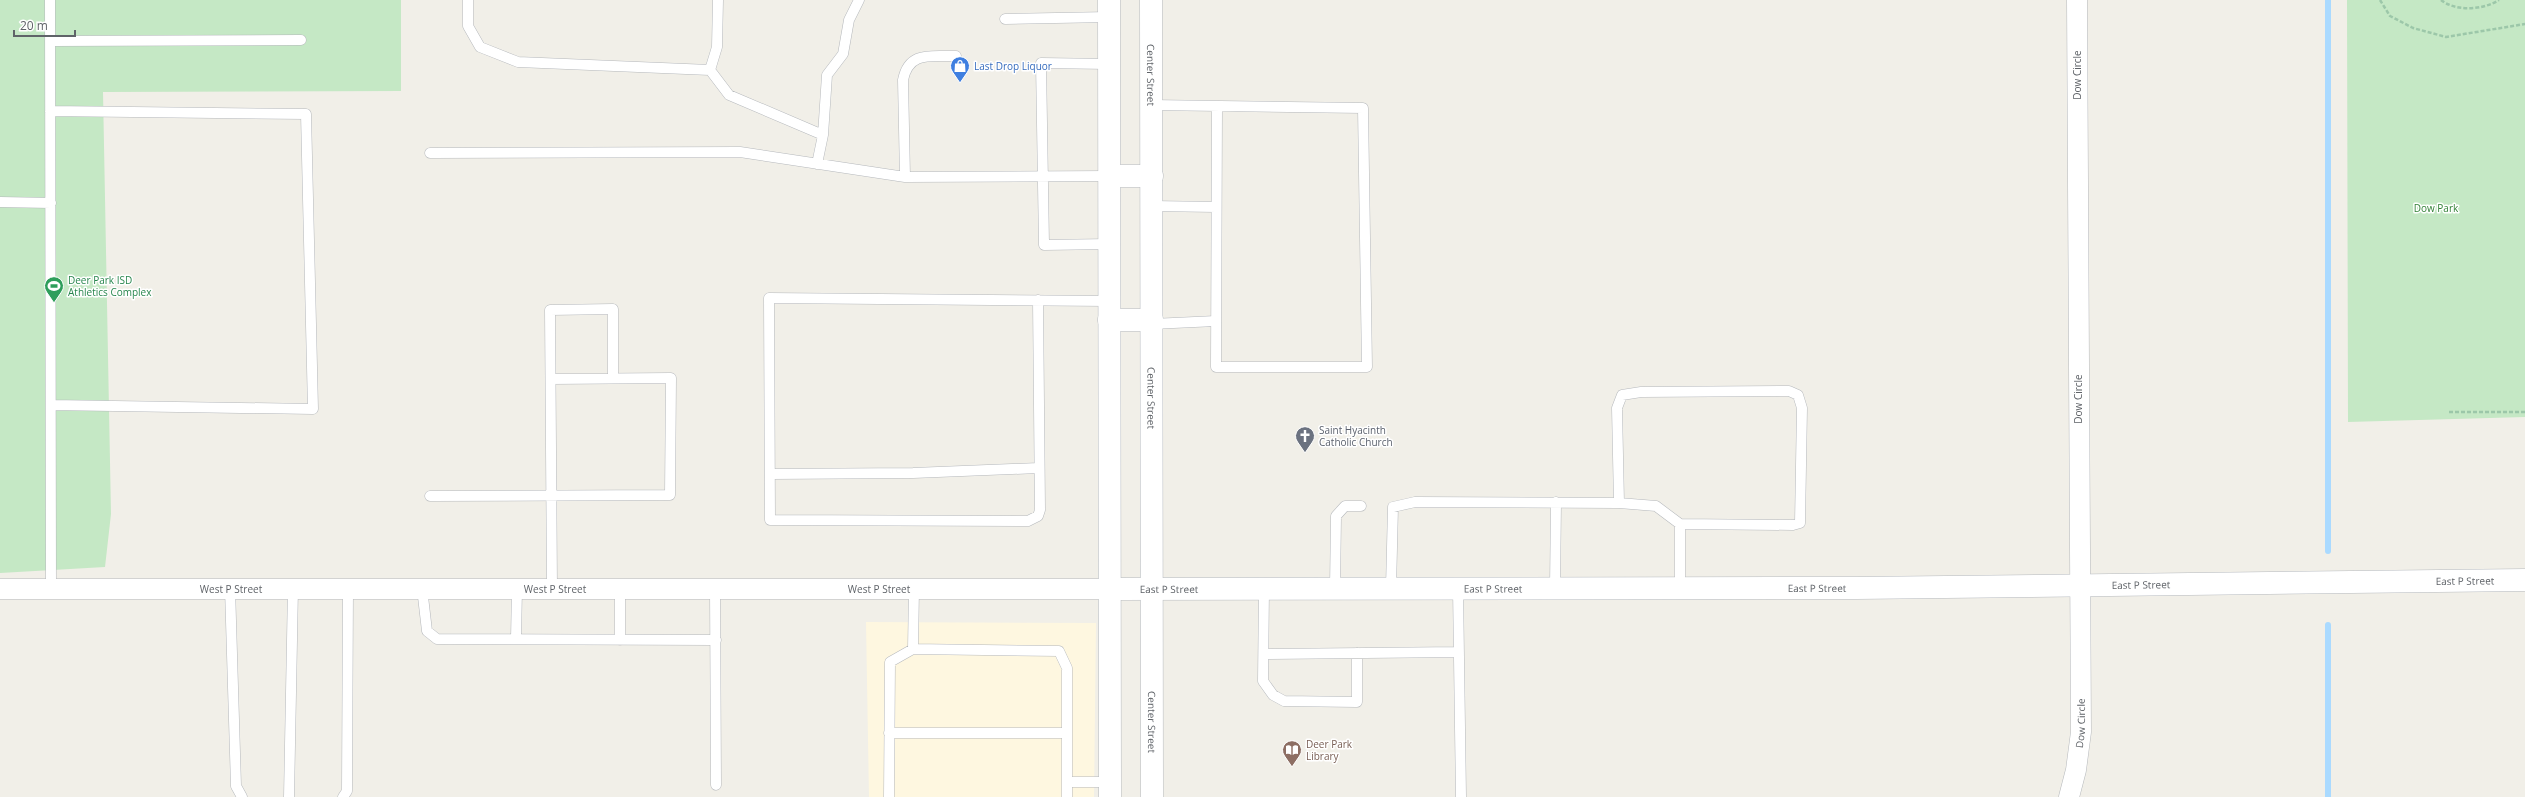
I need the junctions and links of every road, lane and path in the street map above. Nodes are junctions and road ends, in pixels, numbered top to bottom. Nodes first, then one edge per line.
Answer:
1 (50, 0) edge
2 (468, 0) edge
3 (718, 0) edge
4 (859, 0) edge
5 (1151, 0) edge
6 (2077, 0) edge
7 (2380, 0) edge
8 (2441, 0) edge
9 (2499, 0) edge
10 (1109, 9) edge
11 (1005, 19) dead end
12 (2525, 24) edge
13 (301, 40) dead end
14 (50, 41) junction
15 (956, 56) dead end
16 (1109, 64) junction
17 (710, 70) junction
18 (1151, 105) junction
19 (1217, 106) junction
20 (50, 111) junction
21 (823, 135) junction
22 (430, 154) dead end
23 (817, 164) junction
24 (1042, 176) junction
25 (1109, 176) junction
26 (1152, 176) junction
27 (905, 177) junction
28 (0, 202) edge
29 (51, 203) junction
30 (1152, 206) junction
31 (1216, 207) junction
32 (1109, 244) junction
33 (1038, 300) junction
34 (1109, 310) junction
35 (1216, 321) junction
36 (1152, 322) junction
37 (613, 378) junction
38 (551, 379) junction
39 (51, 405) junction
40 (2449, 412) dead end
41 (2525, 412) edge
42 (1038, 468) junction
43 (771, 474) junction
44 (430, 496) dead end
45 (551, 496) junction
46 (1556, 502) junction
47 (1619, 503) junction
48 (1361, 506) dead end
49 (1680, 524) junction
50 (2525, 580) edge
51 (2079, 584) junction
52 (230, 588) junction
53 (293, 588) junction
54 (348, 588) junction
55 (422, 588) junction
56 (517, 588) junction
57 (552, 588) junction
58 (620, 588) junction
59 (716, 588) junction
60 (914, 588) junction
61 (1264, 588) junction
62 (1335, 588) junction
63 (1392, 588) junction
64 (1458, 588) junction
65 (1555, 588) junction
66 (1680, 588) junction
67 (0, 589) edge
68 (51, 589) junction
69 (1109, 589) junction
70 (1152, 589) junction
71 (516, 639) junction
72 (620, 640) junction
73 (716, 640) junction
74 (913, 649) junction
75 (1459, 652) junction
76 (1357, 653) junction
77 (1264, 654) junction
78 (889, 733) junction
79 (1067, 733) junction
80 (1067, 782) junction
81 (716, 785) dead end
82 (1110, 789) edge
83 (242, 797) edge
84 (289, 797) edge
85 (343, 797) edge
86 (889, 797) edge
87 (1067, 797) edge
88 (1152, 797) edge
89 (1461, 797) edge
90 (2069, 797) edge

1 - 14 lane
2 - 17 lane
3 - 17 lane
4 - 21 lane
5 - 18 main road, Center Street
6 - 51 street, Dow Circle
7 - 12 path
8 - 9 path
10 - 11 lane
10 - 16 main road
13 - 14 lane
14 - 20 lane
15 - 27 lane
16 - 24 lane
16 - 25 main road
17 - 21 lane
18 - 19 lane
18 - 26 main road, Center Street
19 - 31 lane
19 - 35 lane
20 - 29 lane
20 - 39 lane
21 - 23 lane
22 - 23 lane
23 - 27 lane
24 - 25 lane
24 - 27 lane
24 - 32 lane
25 - 26 main road
25 - 32 main road
26 - 30 main road, Center Street
28 - 29 lane
29 - 39 lane
30 - 31 lane
30 - 36 main road, Center Street
31 - 35 lane
32 - 34 main road
33 - 34 lane
33 - 42 lane
33 - 43 lane
34 - 36 main road
34 - 69 main road
35 - 36 lane
36 - 70 main road, Center Street
37 - 38 lane
37 - 38 lane
37 - 45 lane
38 - 45 lane
39 - 68 lane
40 - 41 path
42 - 43 lane
42 - 43 lane
44 - 45 lane
45 - 57 lane
46 - 47 lane
46 - 63 lane
46 - 65 lane
47 - 49 lane
47 - 49 lane
48 - 62 lane
49 - 66 lane
50 - 51 main road, East P Street
51 - 66 main road, East P Street
51 - 90 street, Dow Circle
52 - 53 street, West P Street
52 - 68 street, West P Street
52 - 83 lane
53 - 54 street, West P Street
53 - 84 lane
54 - 55 street, West P Street
54 - 85 lane
55 - 56 street, West P Street
55 - 71 lane
56 - 57 street, West P Street
56 - 71 lane
57 - 58 street, West P Street
58 - 59 street, West P Street
58 - 72 lane
59 - 60 street, West P Street
59 - 73 lane
60 - 69 street, West P Street
60 - 74 lane
61 - 62 main road, East P Street
61 - 70 main road, East P Street
61 - 77 lane
62 - 63 main road, East P Street
63 - 64 main road, East P Street
64 - 65 main road, East P Street
64 - 75 lane
65 - 66 main road, East P Street
67 - 68 street, West P Street
69 - 70 main road, East P Street
69 - 82 main road
70 - 88 main road, Center Street
71 - 72 lane
72 - 73 lane
73 - 81 lane
74 - 78 lane
74 - 79 lane
75 - 76 lane
75 - 89 lane
76 - 77 lane
76 - 77 lane
78 - 79 lane
78 - 86 lane
79 - 80 lane
80 - 82 lane
80 - 87 lane

